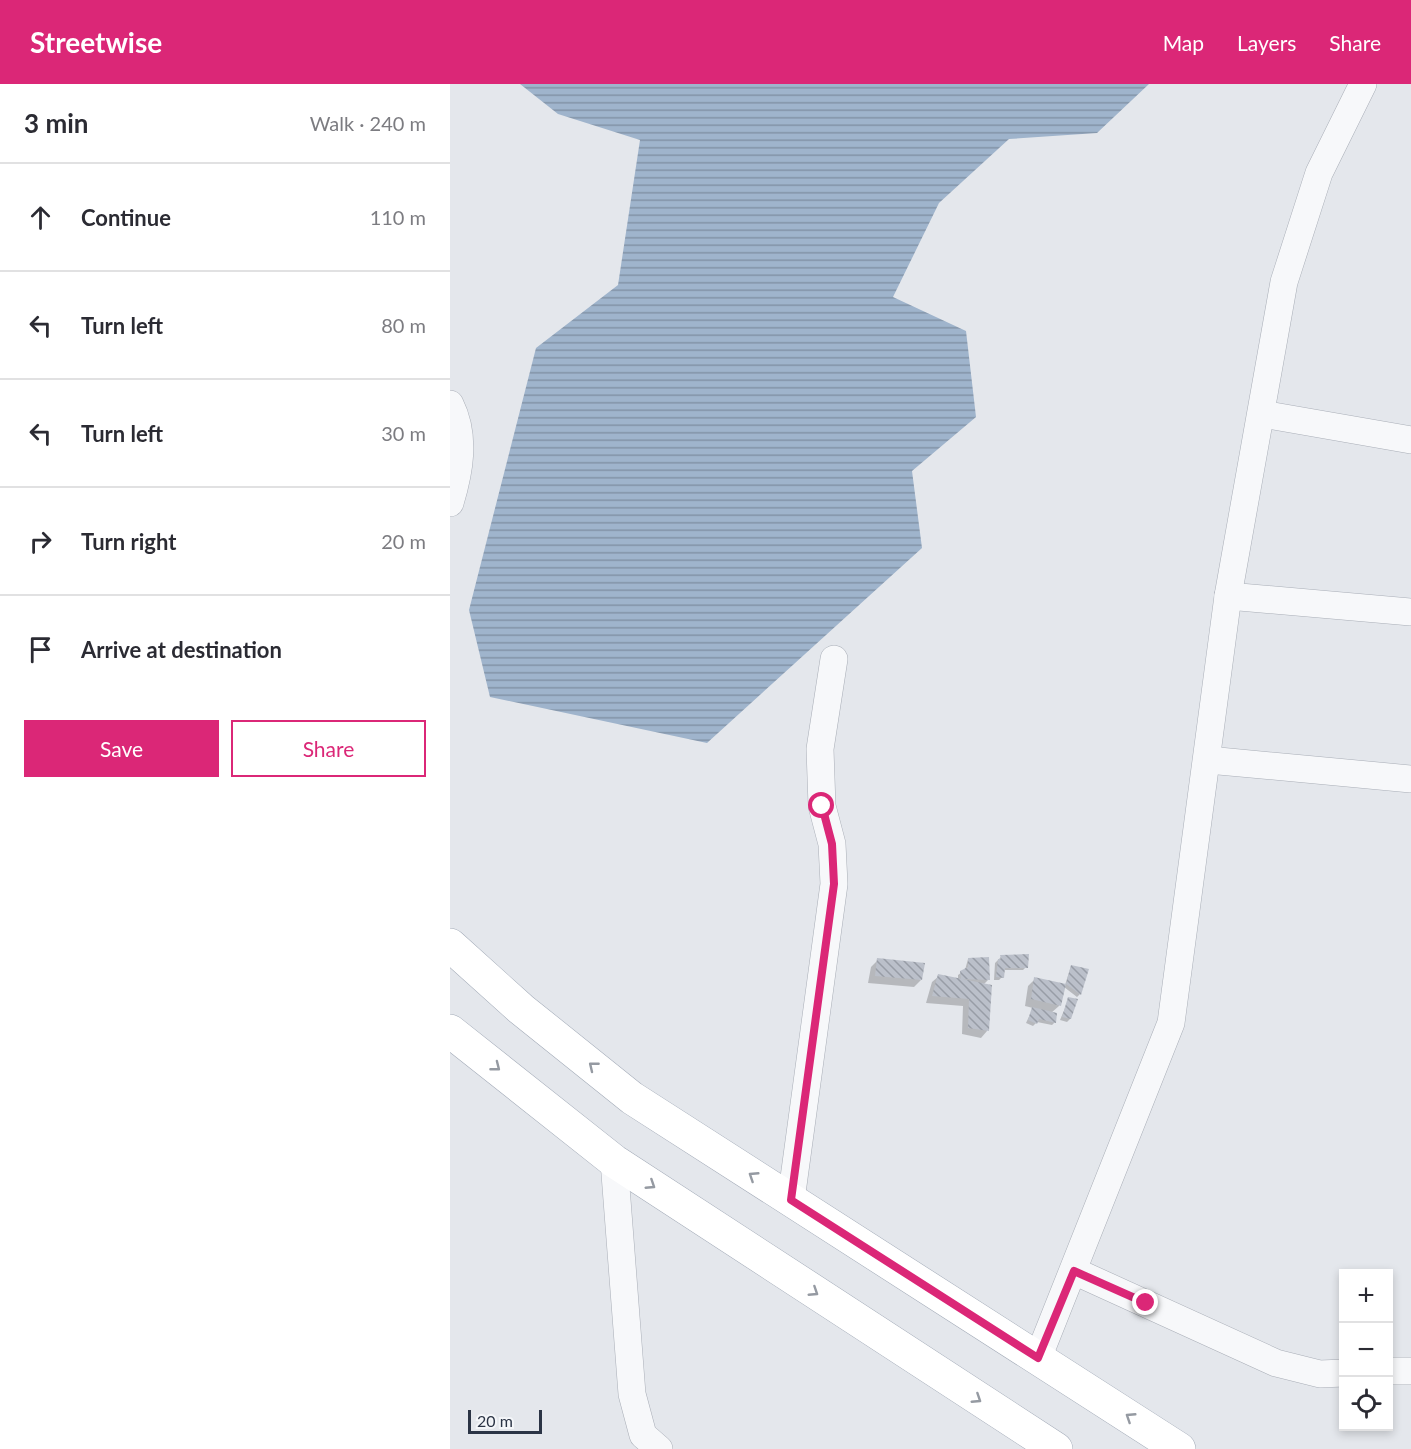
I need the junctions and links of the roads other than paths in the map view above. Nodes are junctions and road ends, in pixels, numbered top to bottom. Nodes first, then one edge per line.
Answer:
1 (1363, 84) edge
2 (450, 404) edge
3 (1262, 414) junction
4 (1411, 440) edge
5 (450, 503) edge
6 (1228, 596) junction
7 (1411, 612) edge
8 (834, 659) dead end
9 (1208, 760) junction
10 (1411, 779) edge
11 (450, 945) edge
12 (450, 1031) edge
13 (614, 1161) junction
14 (791, 1200) junction
15 (1074, 1271) junction
16 (1038, 1358) junction
17 (1393, 1371) edge
18 (1411, 1371) edge
19 (1339, 1373) edge
20 (659, 1449) edge
21 (1056, 1449) edge
22 (1179, 1449) edge

1 - 3 street
2 - 5 street
3 - 4 street
3 - 6 street
6 - 7 street
6 - 9 street
8 - 14 street
9 - 10 street
9 - 15 street
14 -> 11 main road
12 -> 13 main road
13 - 20 street
13 -> 21 main road
14 - 16 main road
15 - 16 street
15 - 19 street
22 -> 16 main road
17 - 18 street

